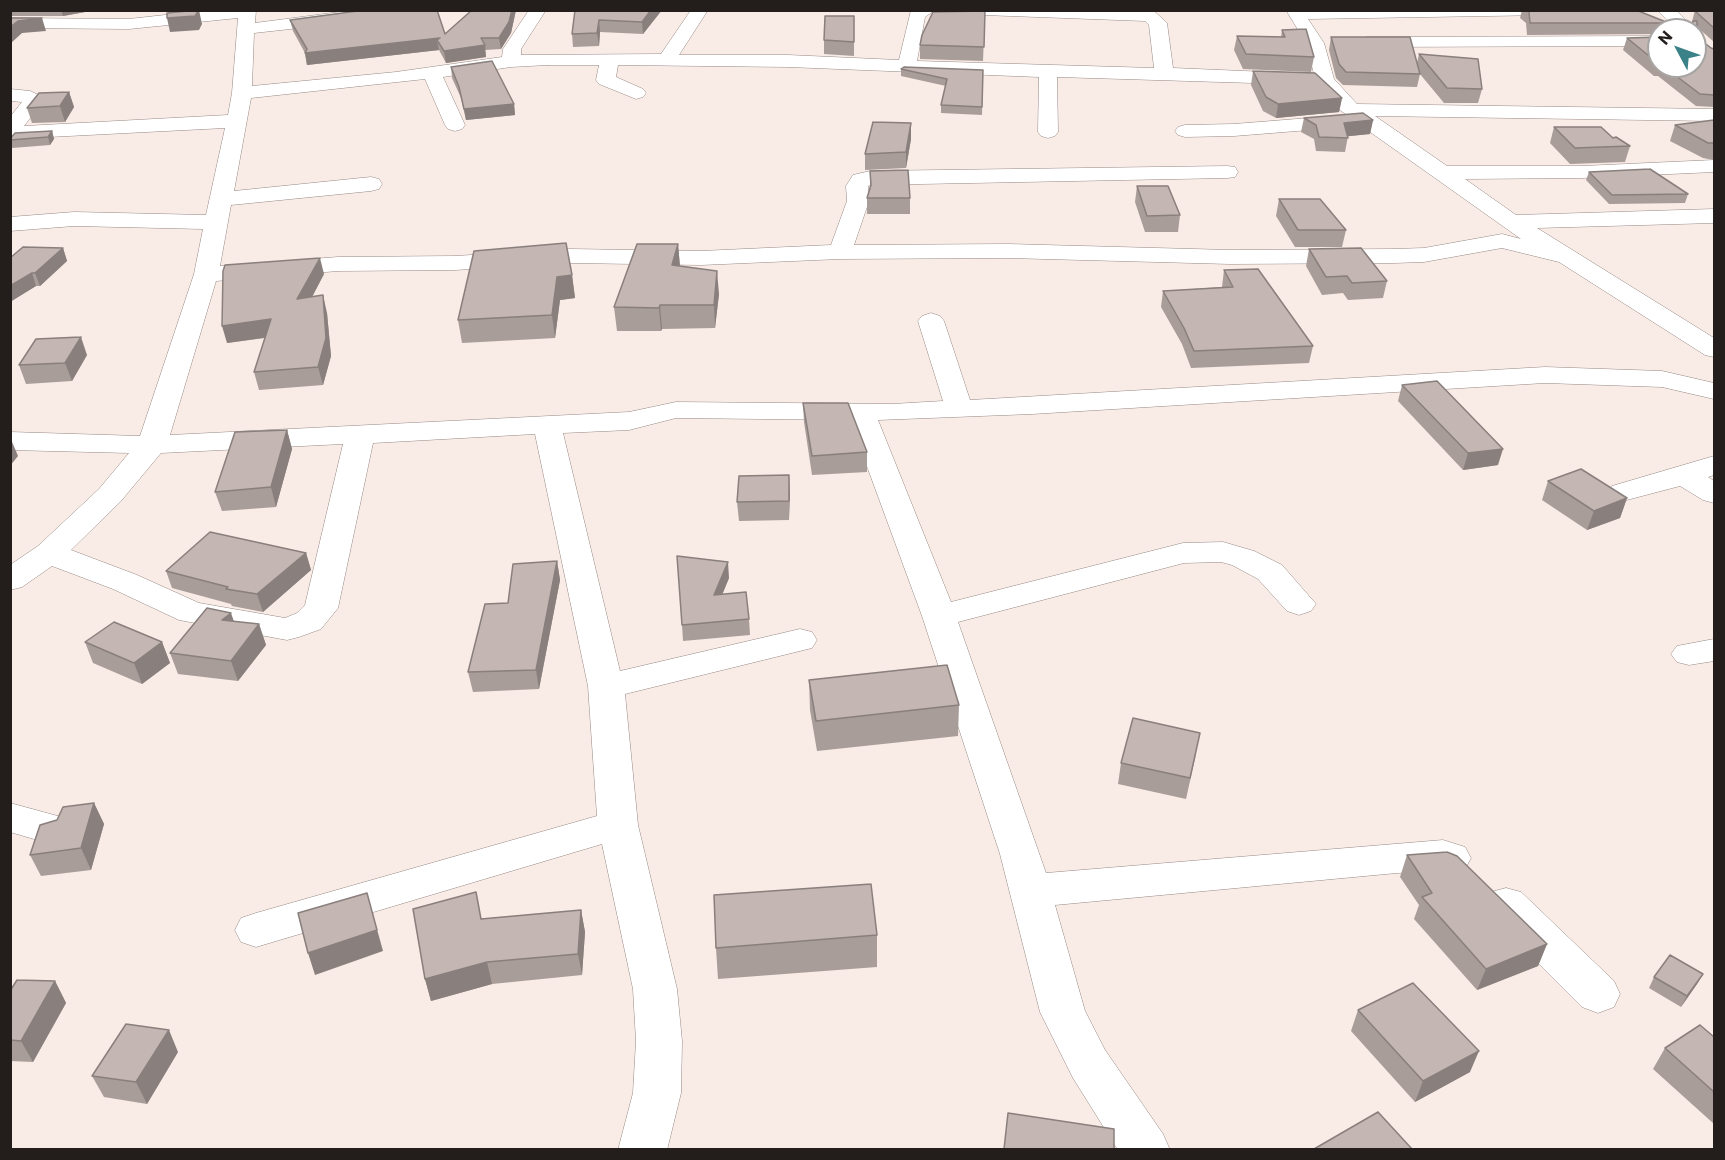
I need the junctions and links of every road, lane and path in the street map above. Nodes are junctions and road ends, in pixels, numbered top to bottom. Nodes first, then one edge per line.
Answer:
1 (417, 10) edge
2 (538, 10) edge
3 (700, 10) edge
4 (927, 10) edge
5 (983, 10) edge
6 (1548, 10) edge
7 (1295, 12) edge
8 (246, 17) edge
9 (10, 23) edge
10 (1647, 41) edge
11 (1315, 43) junction
12 (609, 60) junction
13 (666, 60) junction
14 (511, 61) junction
15 (907, 65) junction
16 (1048, 72) junction
17 (432, 73) junction
18 (1164, 74) junction
19 (1325, 80) junction
20 (242, 93) junction
21 (636, 93) dead end
22 (10, 95) edge
23 (1359, 115) junction
24 (1714, 115) edge
25 (236, 121) junction
26 (454, 125) dead end
27 (1185, 131) dead end
28 (10, 132) edge
29 (1048, 132) dead end
30 (1714, 166) edge
31 (1227, 172) dead end
32 (1443, 173) junction
33 (371, 184) dead end
34 (218, 210) junction
35 (1714, 216) edge
36 (10, 224) edge
37 (1509, 229) junction
38 (840, 252) junction
39 (206, 274) junction
40 (931, 321) dead end
41 (1714, 349) edge
42 (1714, 391) edge
43 (959, 409) junction
44 (861, 412) junction
45 (547, 425) junction
46 (360, 435) junction
47 (10, 441) edge
48 (152, 445) junction
49 (1714, 465) edge
50 (1684, 477) junction
51 (1623, 492) edge
52 (1714, 494) edge
53 (49, 553) junction
54 (10, 580) edge
55 (1299, 604) dead end
56 (939, 616) junction
57 (800, 640) dead end
58 (606, 686) junction
59 (10, 817) edge
60 (618, 825) junction
61 (51, 829) edge
62 (1029, 891) junction
63 (256, 930) dead end
64 (1598, 994) dead end
65 (642, 1149) edge
66 (1146, 1149) edge

1 - 8 street
2 - 14 street
3 - 13 street
4 - 15 street
5 - 18 street
6 - 7 street
7 - 11 street
8 - 9 street
8 - 20 street
10 - 11 street
11 - 19 street
12 - 13 street
12 - 14 street
12 - 21 street
13 - 15 street
14 - 17 street
15 - 16 street
16 - 18 street
16 - 29 street
17 - 20 street
17 - 26 street
18 - 19 street
19 - 23 street
20 - 25 street
22 - 28 street
23 - 24 street
23 - 27 street
23 - 32 street
25 - 28 street
25 - 34 street
30 - 32 street
31 - 38 street
32 - 37 street
33 - 34 street
34 - 36 street
34 - 39 street
35 - 37 street
37 - 38 street
37 - 41 street
38 - 39 street
39 - 48 street
40 - 43 street
42 - 43 street
43 - 44 street
44 - 45 street
44 - 56 street
45 - 46 street
45 - 58 street
46 - 48 street
46 - 53 street
47 - 48 street
48 - 53 street
49 - 50 street
50 - 51 street
50 - 52 street
53 - 54 street
55 - 56 street
56 - 62 street
57 - 58 street
58 - 60 street
59 - 61 street
60 - 63 street
60 - 65 street
62 - 64 street
62 - 66 street

